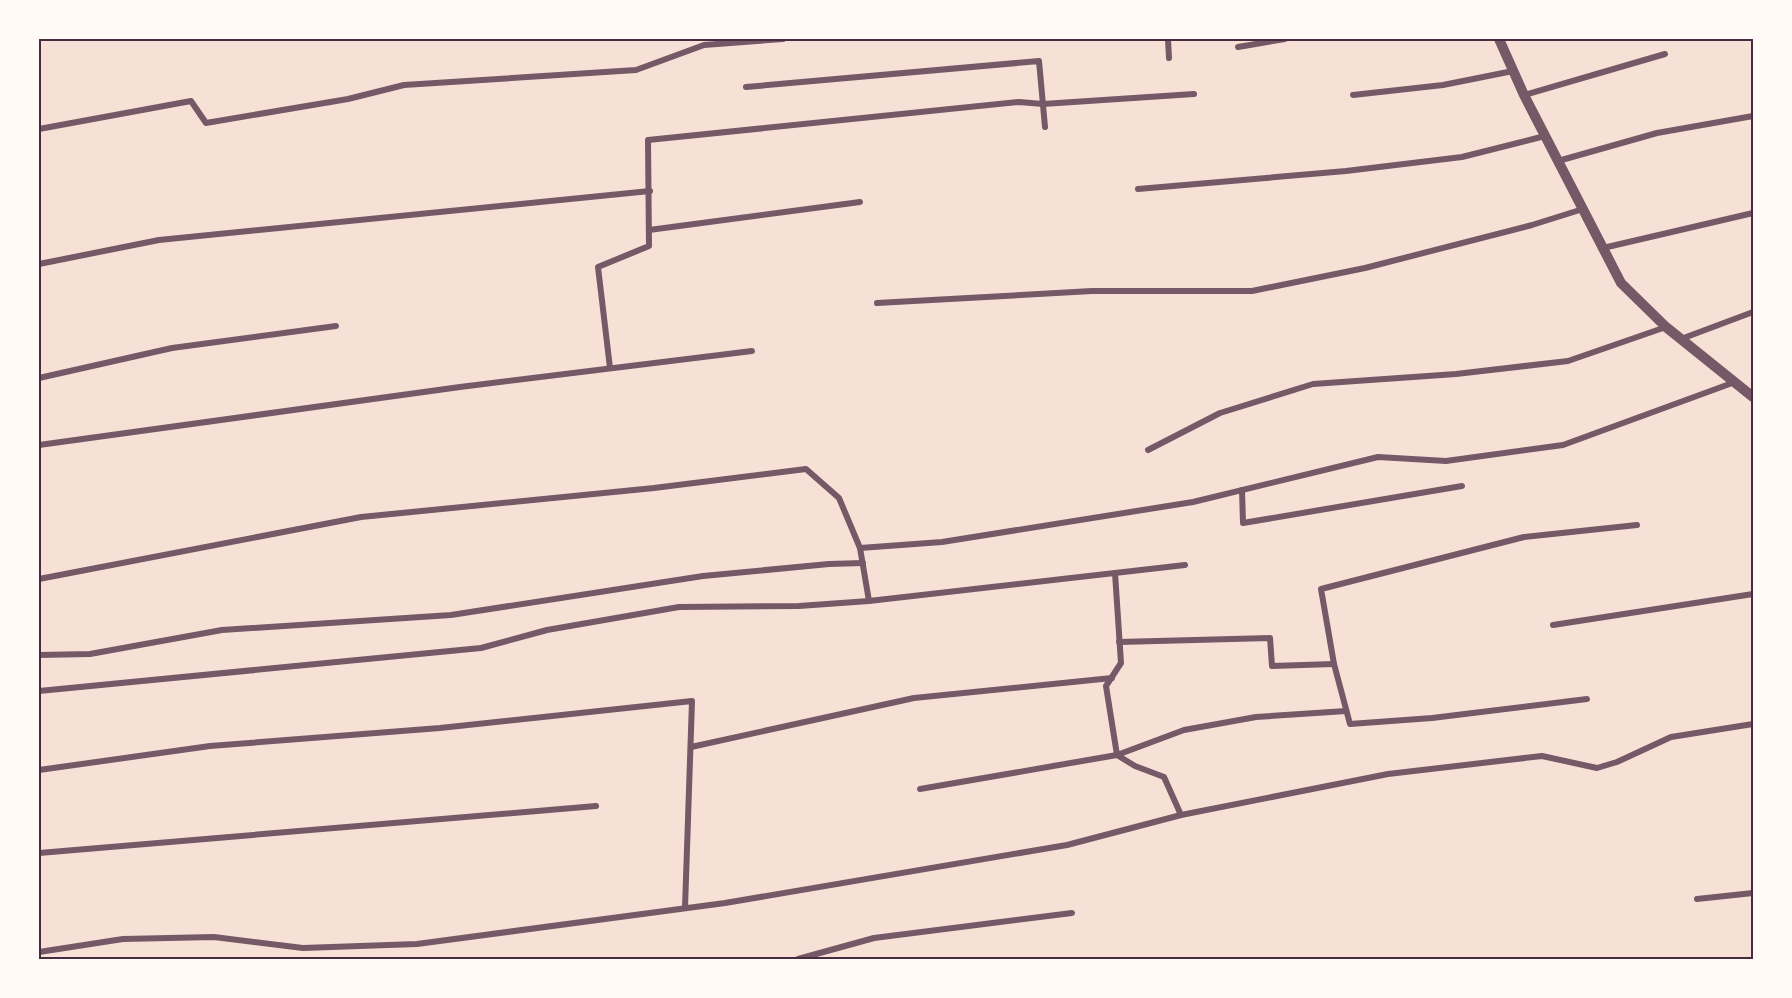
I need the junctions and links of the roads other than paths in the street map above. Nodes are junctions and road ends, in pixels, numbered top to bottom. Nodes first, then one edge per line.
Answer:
1 (783, 39) edge
2 (1168, 39) edge
3 (1285, 39) edge
4 (1499, 39) edge
5 (1238, 47) dead end
6 (1665, 54) dead end
7 (1169, 58) dead end
8 (1513, 70) junction
9 (746, 87) dead end
10 (1194, 94) dead end
11 (1353, 95) dead end
12 (1524, 95) junction
13 (1043, 104) junction
14 (1753, 116) edge
15 (1046, 127) dead end
16 (39, 129) edge
17 (1545, 136) junction
18 (1558, 160) junction
19 (1138, 189) dead end
20 (650, 191) junction
21 (860, 202) dead end
22 (1583, 209) junction
23 (1753, 213) edge
24 (649, 230) junction
25 (1603, 248) junction
26 (39, 264) edge
27 (877, 303) dead end
28 (1753, 312) edge
29 (336, 326) dead end
30 (1666, 327) junction
31 (1681, 339) junction
32 (752, 351) dead end
33 (610, 368) junction
34 (39, 378) edge
35 (1736, 382) junction
36 (1753, 397) edge
37 (39, 446) edge
38 (1148, 450) dead end
39 (1462, 486) dead end
40 (1242, 490) junction
41 (1637, 525) dead end
42 (860, 548) junction
43 (863, 563) junction
44 (1185, 565) dead end
45 (1115, 573) junction
46 (39, 579) edge
47 (1753, 594) edge
48 (869, 601) junction
49 (1552, 625) dead end
50 (1119, 642) junction
51 (39, 655) edge
52 (1334, 664) junction
53 (1112, 678) junction
54 (39, 691) edge
55 (1587, 699) dead end
56 (1346, 711) junction
57 (1753, 724) edge
58 (691, 747) junction
59 (1117, 754) junction
60 (39, 770) edge
61 (920, 789) dead end
62 (596, 806) dead end
63 (1181, 815) junction
64 (39, 853) edge
65 (1753, 893) edge
66 (1697, 899) dead end
67 (685, 908) junction
68 (1072, 913) dead end
69 (39, 952) edge
70 (798, 959) edge

1 - 16 street
2 - 7 street
3 - 5 street
4 - 8 street
6 - 12 street
8 - 11 street
8 - 12 street
9 - 13 street
10 - 13 street
12 - 17 street
13 - 15 street
13 - 20 street
14 - 18 street
17 - 18 street
17 - 19 street
18 - 22 street
20 - 24 street
20 - 26 street
21 - 24 street
22 - 25 street
22 - 27 street
23 - 25 street
24 - 33 street
25 - 30 street
28 - 31 street
29 - 34 street
30 - 31 street
30 - 38 street
31 - 35 street
32 - 33 street
33 - 37 street
35 - 36 street
35 - 40 street
39 - 40 street
40 - 42 street
41 - 52 street
42 - 43 street
42 - 46 street
43 - 48 street
43 - 51 street
44 - 45 street
45 - 48 street
45 - 50 street
47 - 49 street
48 - 54 street
50 - 52 street
50 - 53 street
52 - 56 street
53 - 58 street
53 - 59 street
55 - 56 street
56 - 59 street
57 - 63 street
58 - 60 street
58 - 67 street
59 - 61 street
59 - 63 street
62 - 64 street
63 - 67 street
65 - 66 street
67 - 69 street
68 - 70 street

